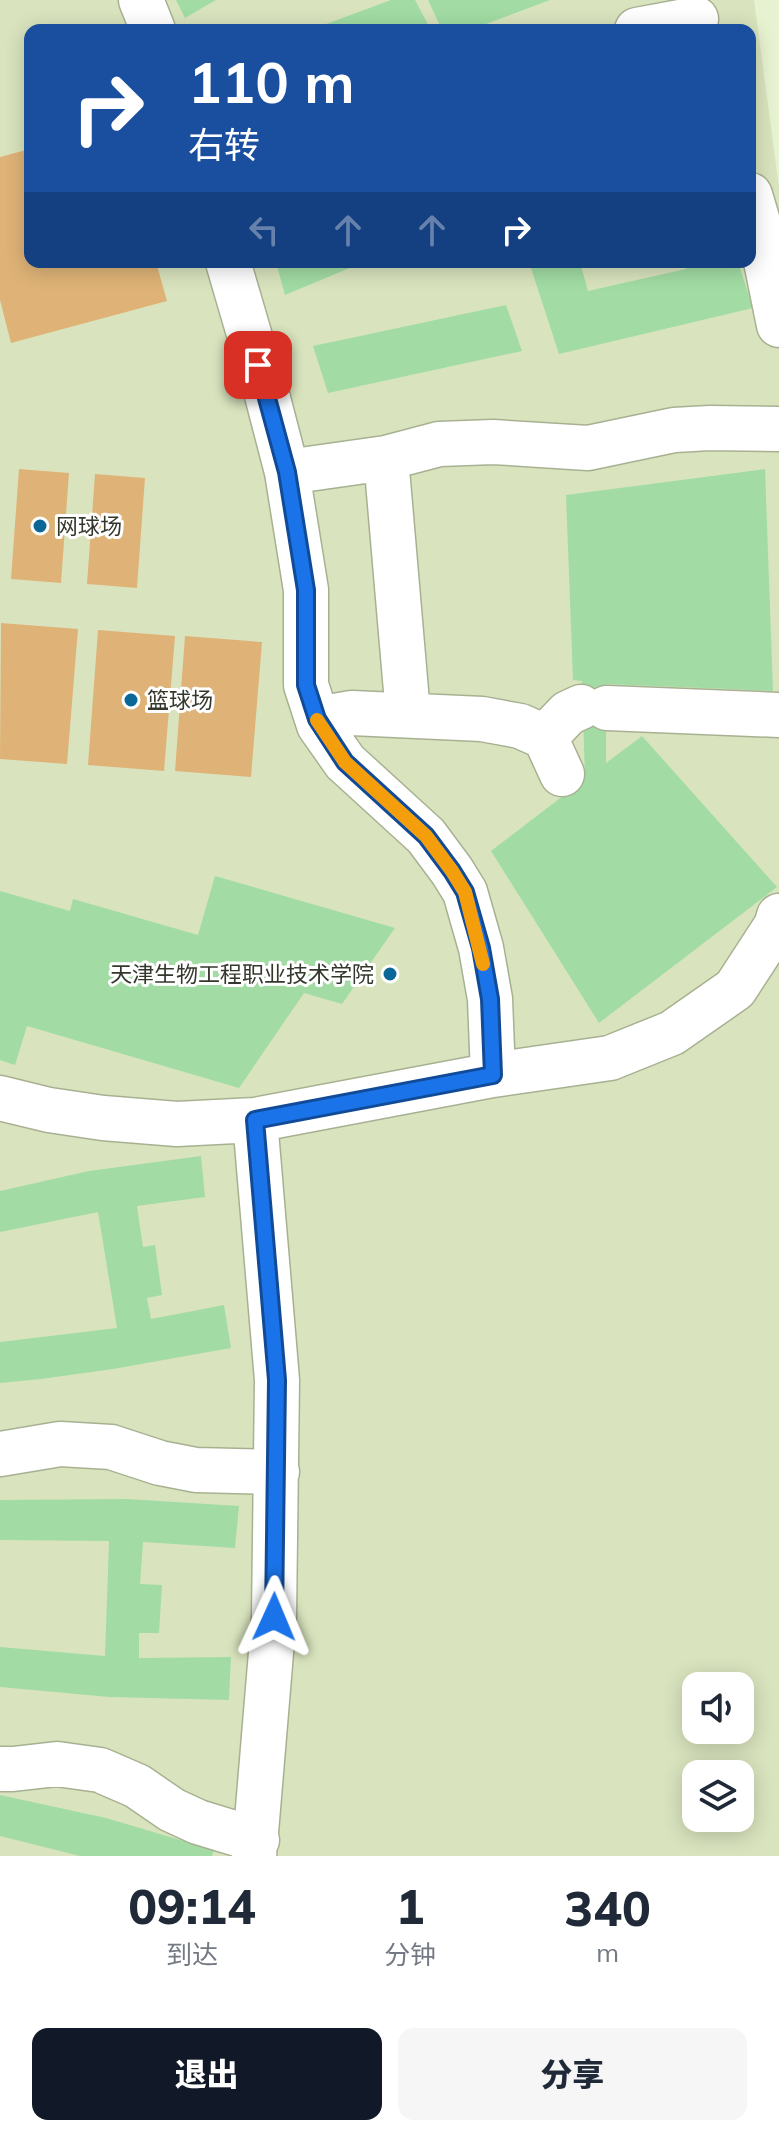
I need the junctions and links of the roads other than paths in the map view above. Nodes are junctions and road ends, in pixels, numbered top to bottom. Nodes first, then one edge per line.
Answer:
1 (141, 0) edge
2 (694, 16) edge
3 (151, 24) edge
4 (661, 24) edge
5 (756, 215) edge
6 (230, 268) edge
7 (779, 325) edge
8 (779, 429) edge
9 (386, 458) junction
10 (287, 472) junction
11 (408, 714) junction
12 (779, 715) edge
13 (317, 719) junction
14 (779, 916) edge
15 (493, 1075) junction
16 (0, 1098) edge
17 (255, 1120) junction
18 (0, 1454) edge
19 (277, 1472) junction
20 (0, 1769) edge
21 (256, 1848) edge

1 - 3 lane
2 - 4 lane
5 - 7 lane
6 - 10 lane
8 - 9 lane
9 - 10 lane
9 - 11 lane
10 - 13 lane
11 - 12 lane
11 - 13 lane
13 - 15 lane
14 - 15 lane
15 - 17 lane
16 - 17 lane
17 - 19 lane
18 - 19 lane
19 - 21 lane
20 - 21 lane

